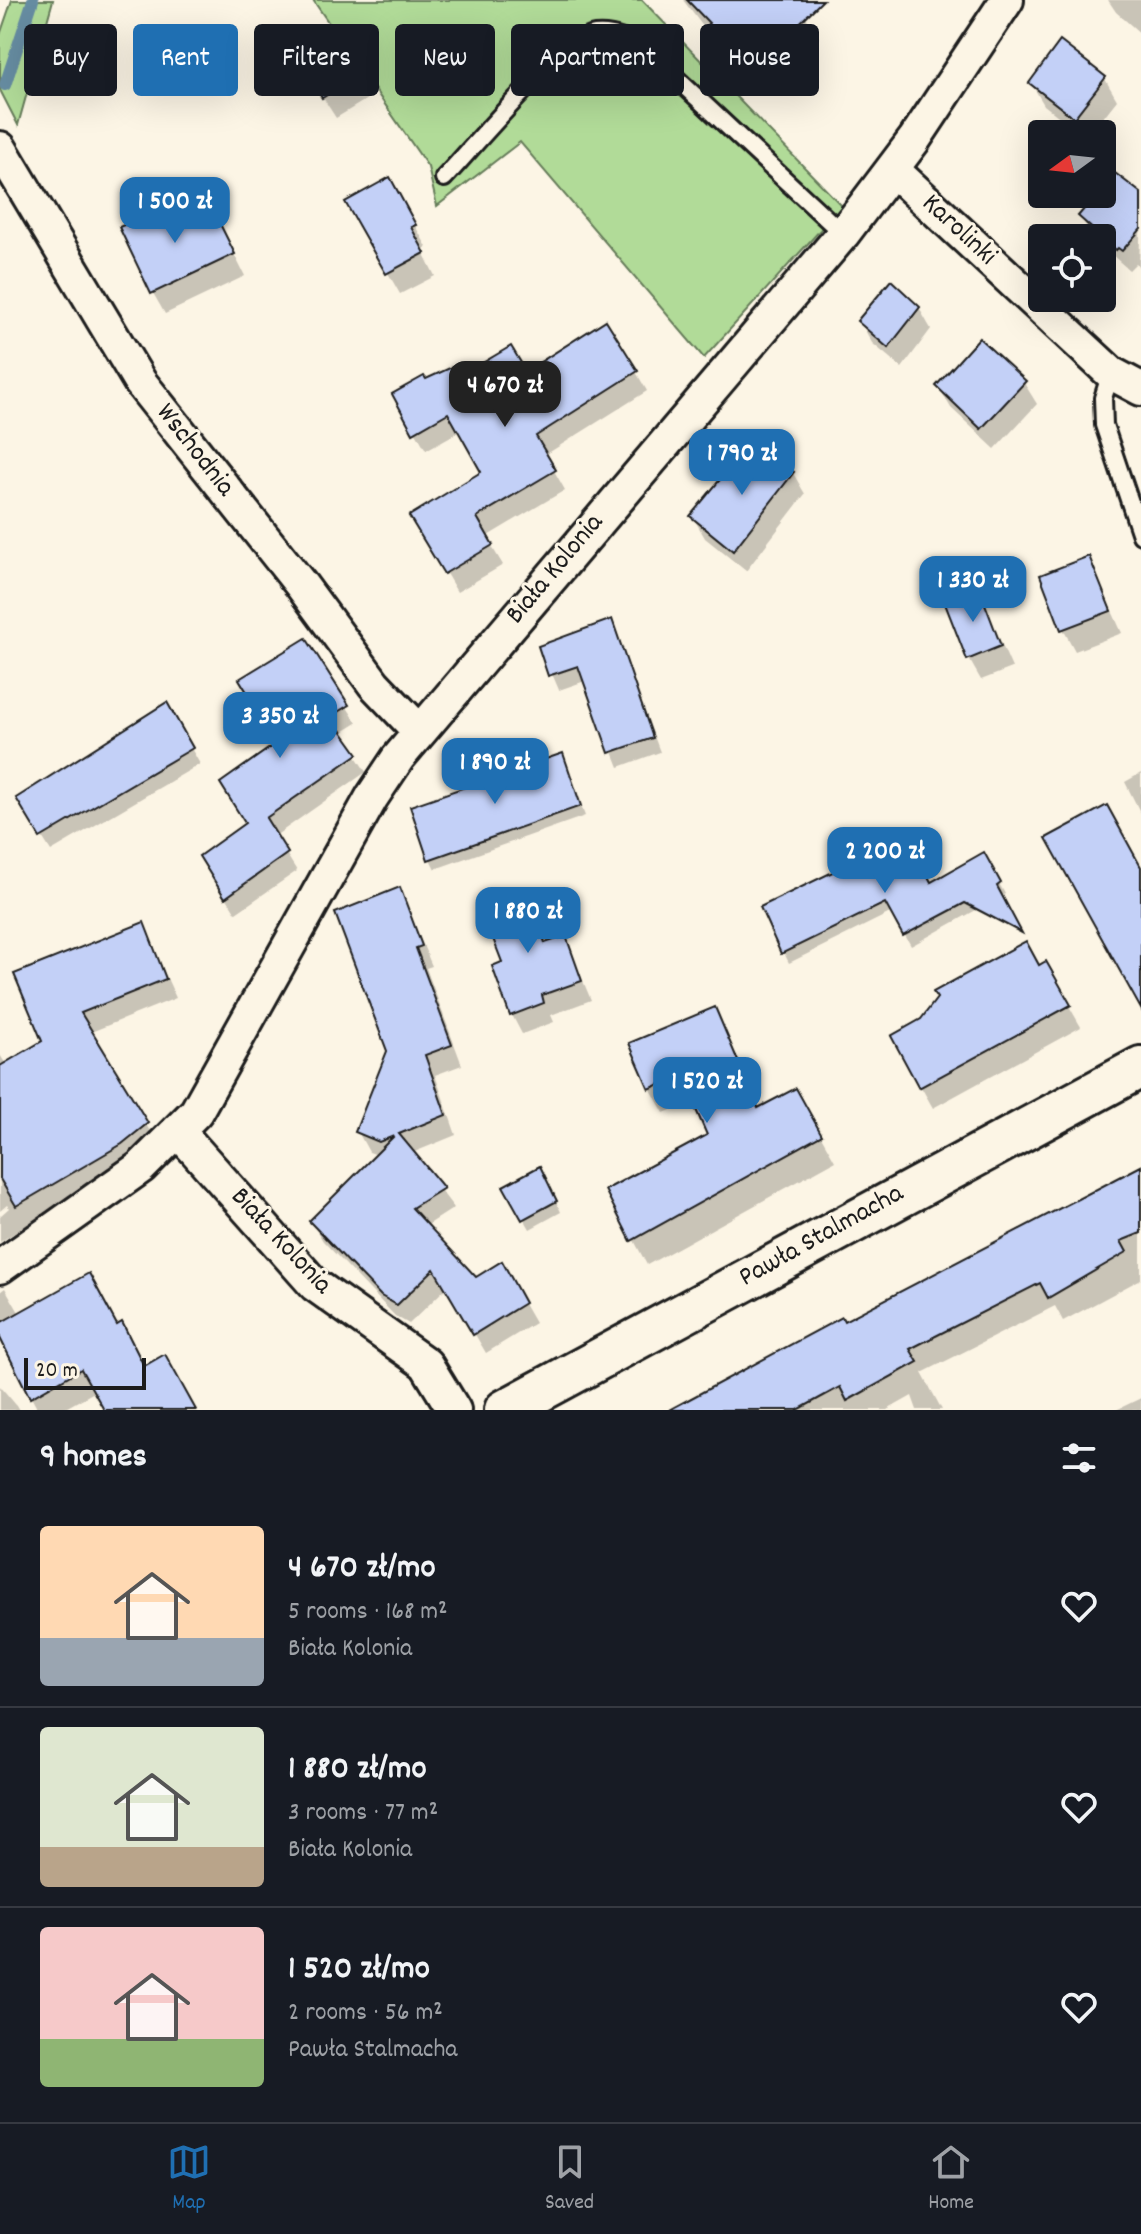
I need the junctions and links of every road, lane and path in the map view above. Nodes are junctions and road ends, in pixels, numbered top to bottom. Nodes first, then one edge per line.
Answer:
1 (1007, 0) edge
2 (0, 148) edge
3 (893, 170) junction
4 (444, 178) dead end
5 (843, 234) junction
6 (1111, 373) junction
7 (1141, 389) edge
8 (1141, 535) edge
9 (419, 731) junction
10 (1141, 1067) edge
11 (179, 1132) junction
12 (0, 1267) edge
13 (454, 1410) edge
14 (505, 1410) edge

1 - 3 street, Biała Kolonia
2 - 9 street, Wschodnia
3 - 5 street, Biała Kolonia
3 - 6 street, Karolinki
4 - 5 lane
5 - 9 street, Biała Kolonia
6 - 7 street, Karolinki
6 - 8 lane
9 - 11 street, Biała Kolonia
10 - 14 street, Pawła Stalmacha
11 - 12 street, Biała Kolonia
11 - 13 street, Biała Kolonia

